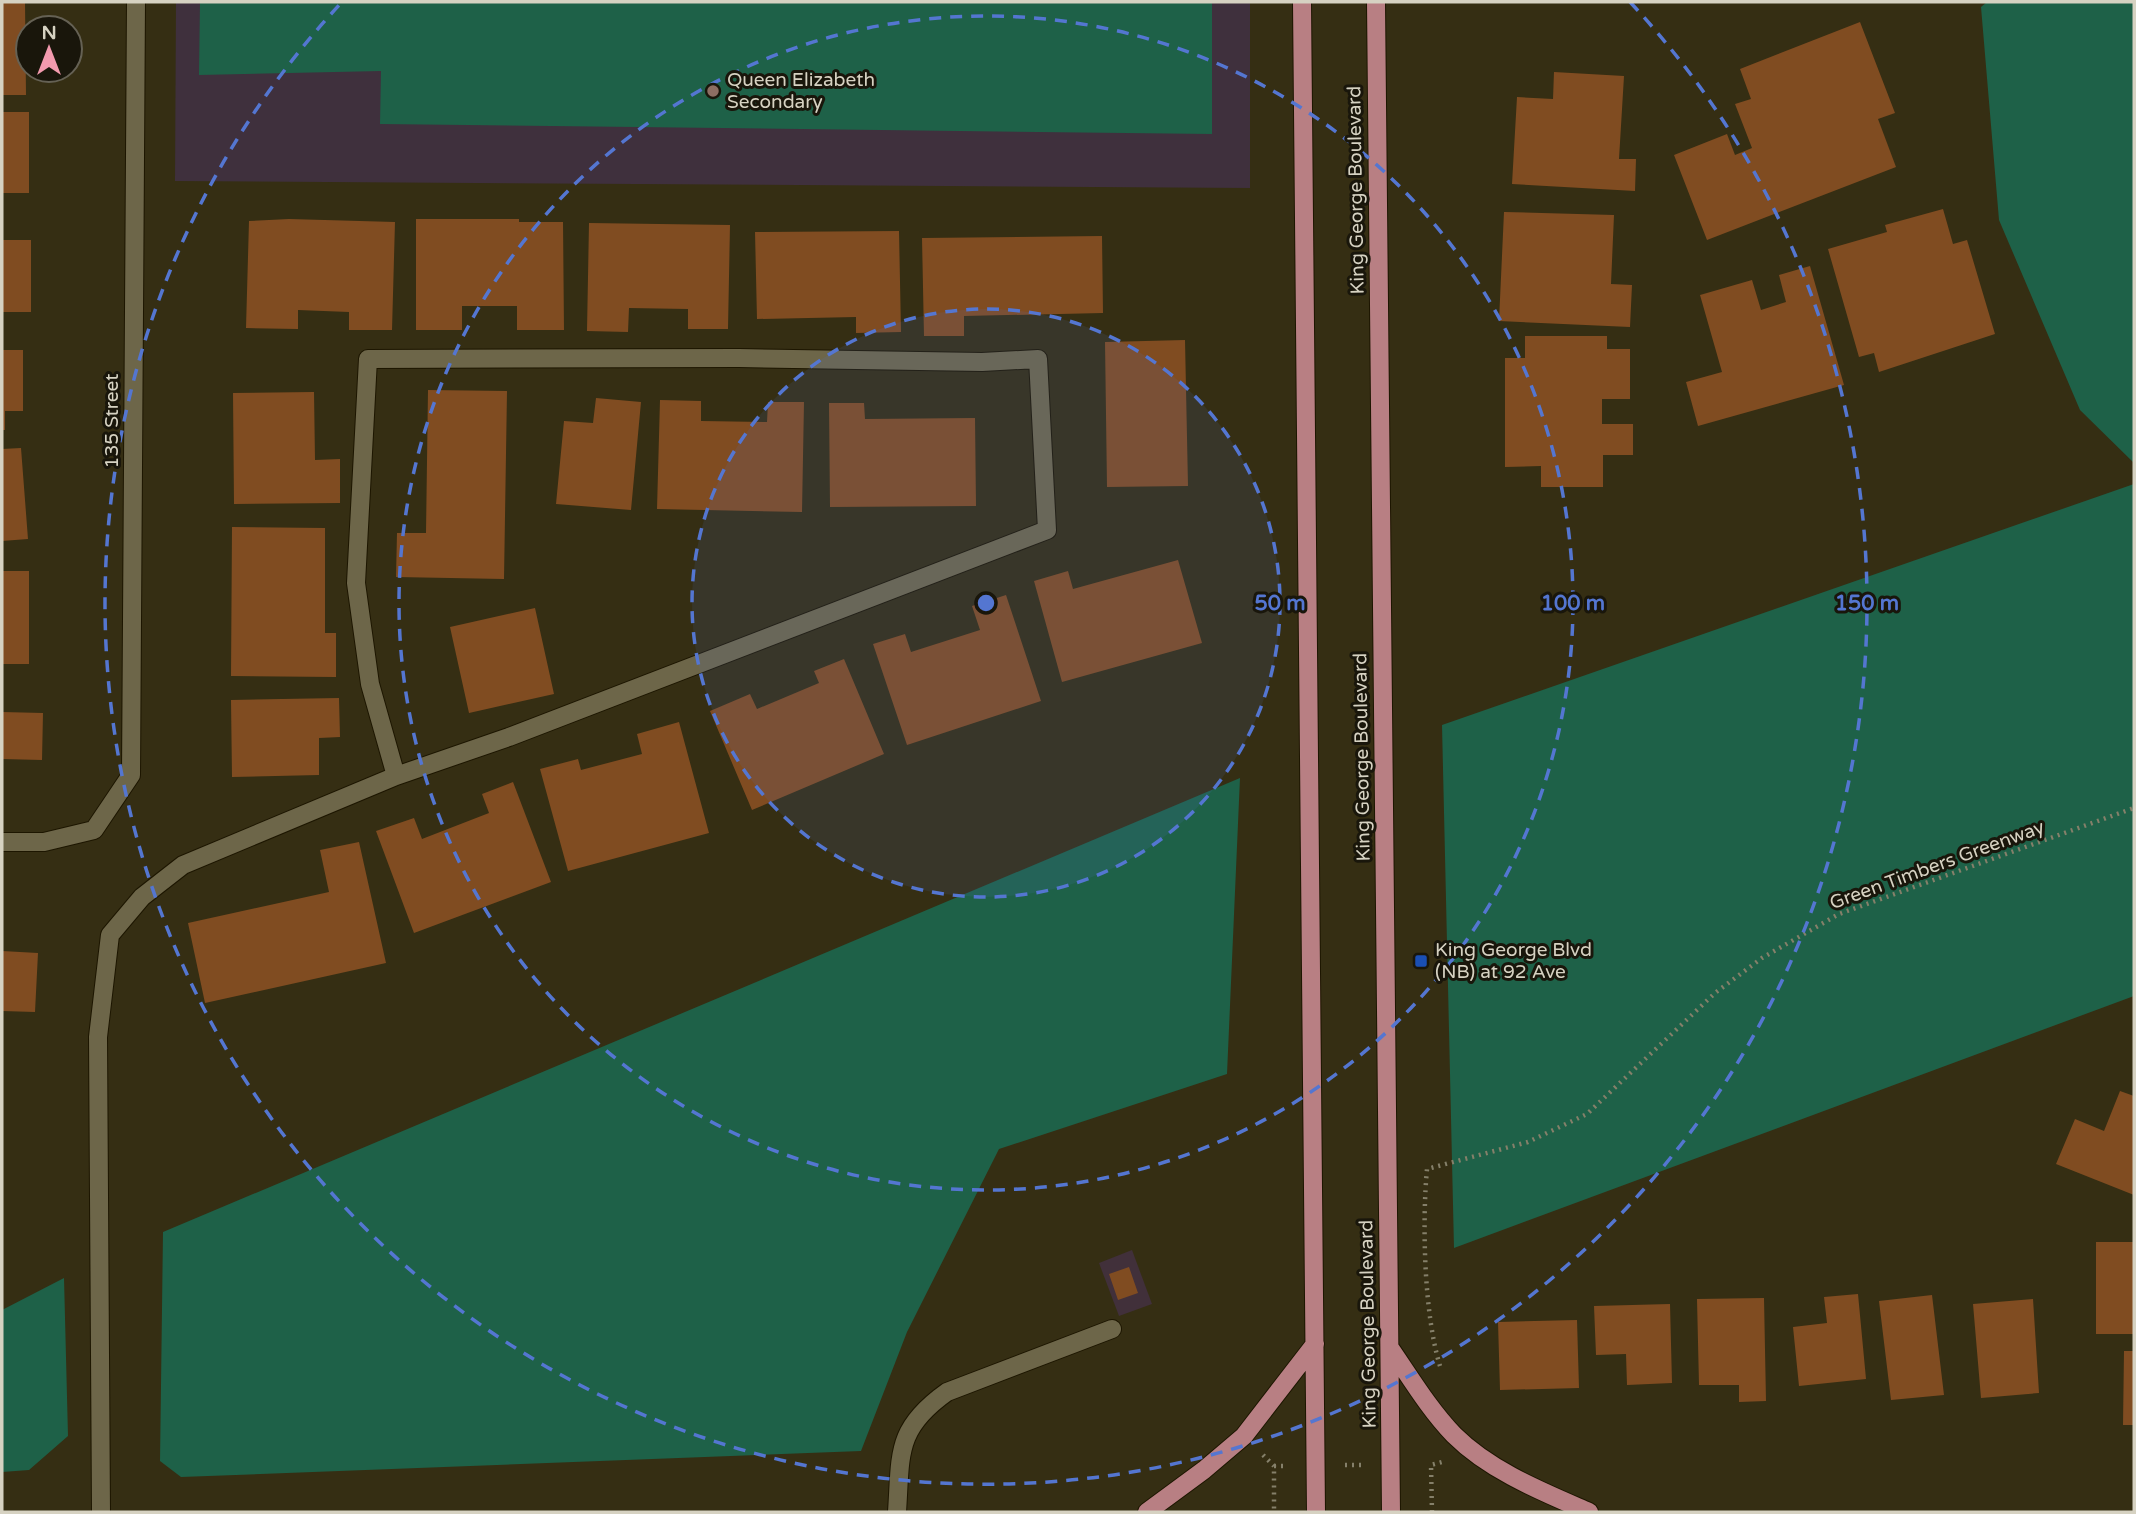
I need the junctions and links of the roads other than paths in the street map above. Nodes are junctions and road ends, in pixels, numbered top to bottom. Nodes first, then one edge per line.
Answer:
1 (136, 2) edge
2 (1302, 2) edge
3 (1376, 2) edge
4 (397, 776) junction
5 (2, 842) edge
6 (1112, 1329) dead end
7 (1315, 1344) junction
8 (1390, 1348) junction
9 (101, 1512) edge
10 (897, 1512) edge
11 (1147, 1512) edge
12 (1316, 1512) edge
13 (1391, 1512) edge
14 (1589, 1512) edge

1 - 5 street, 135 Street
2 - 7 main road
3 - 8 main road, King George Boulevard
4 - 4 street
4 - 9 street
6 - 10 street
7 - 11 main road
7 - 12 main road
8 - 13 main road, King George Boulevard
8 - 14 main road

